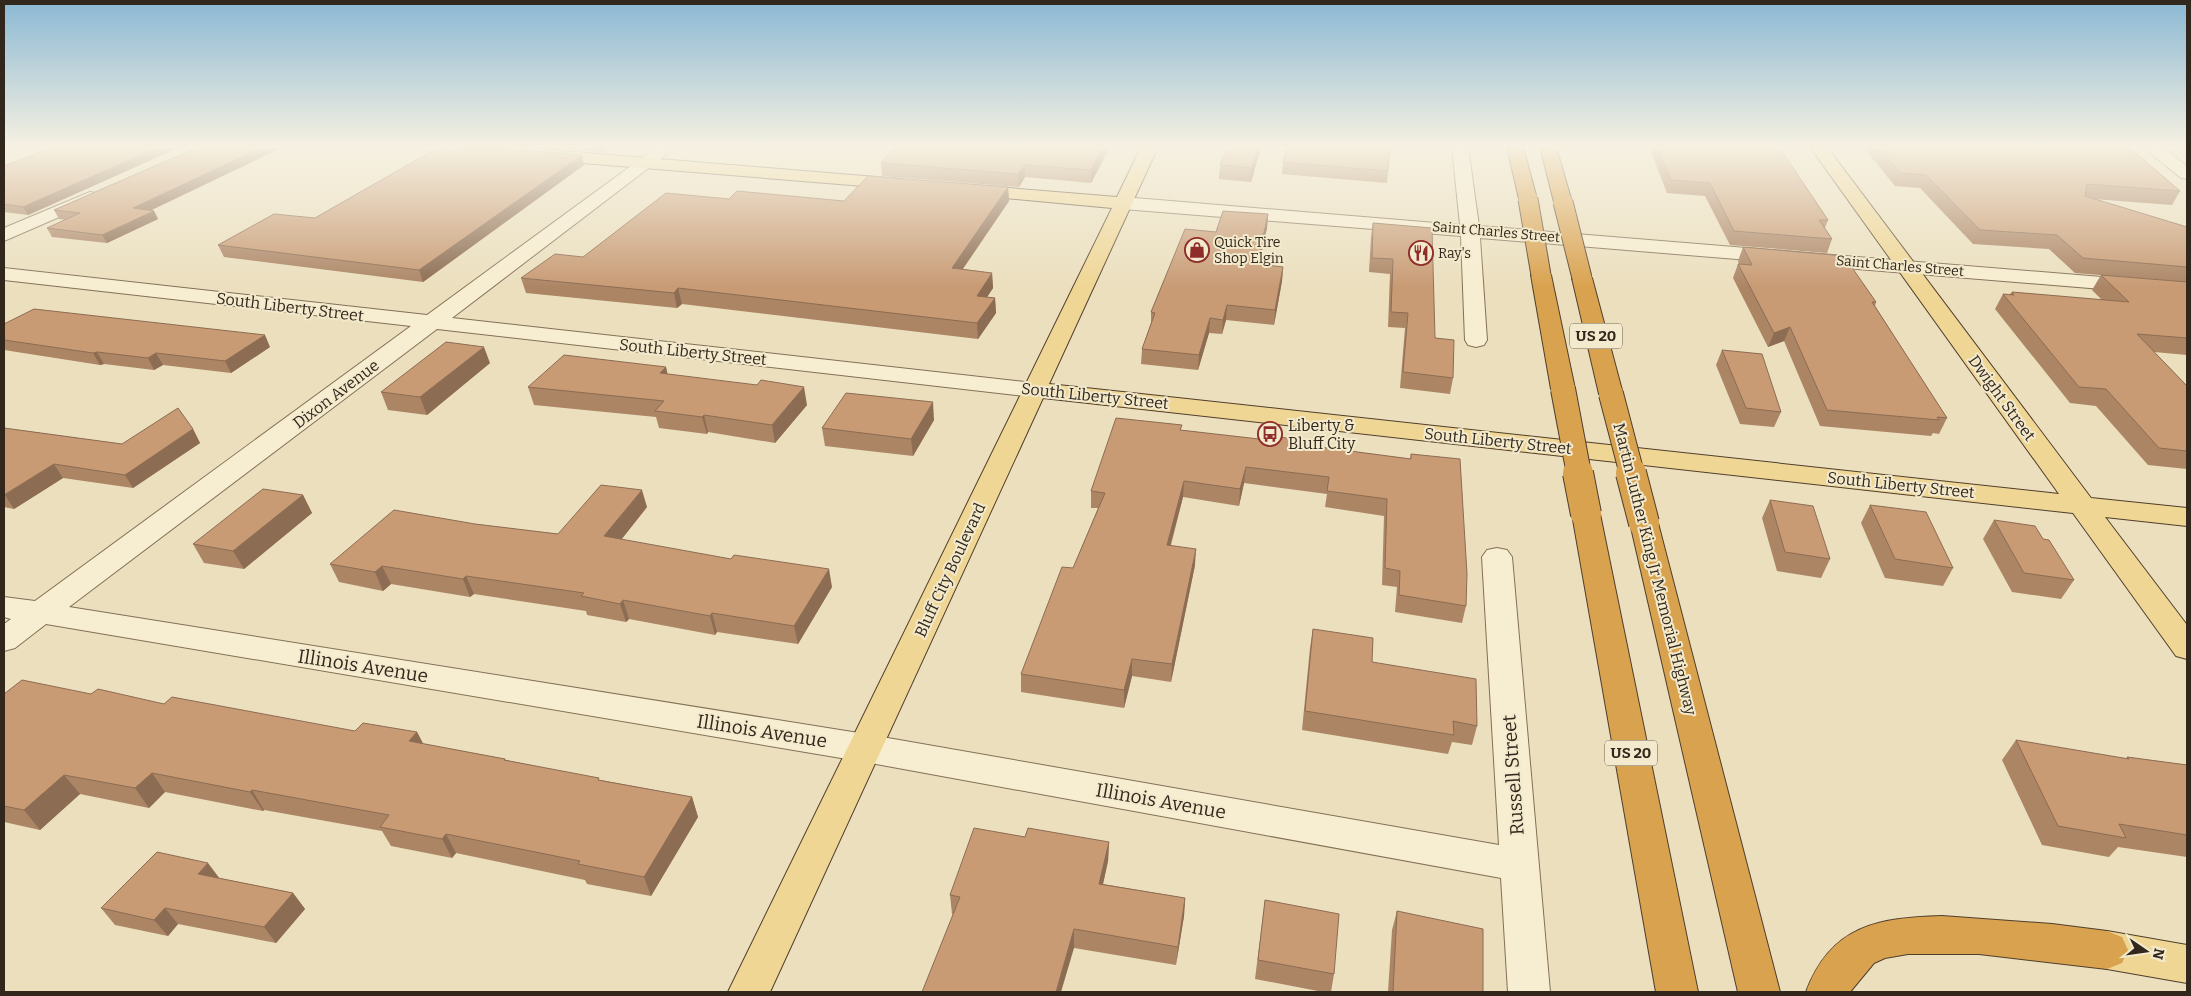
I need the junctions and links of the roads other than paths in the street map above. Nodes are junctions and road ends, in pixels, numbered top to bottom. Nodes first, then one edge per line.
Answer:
1 (97, 193) edge
2 (605, 193) edge
3 (1009, 193) edge
4 (1128, 193) edge
5 (1466, 193) edge
6 (1527, 193) edge
7 (1561, 193) edge
8 (1852, 193) edge
9 (1123, 203) junction
10 (1470, 230) junction
11 (4, 236) edge
12 (1904, 266) junction
13 (4, 274) edge
14 (2187, 290) edge
15 (431, 323) junction
16 (1476, 340) dead end
17 (1034, 390) junction
18 (2081, 505) junction
19 (2187, 517) edge
20 (1497, 557) dead end
21 (4, 607) edge
22 (40, 613) junction
23 (4, 640) edge
24 (2187, 648) edge
25 (865, 748) junction
26 (1520, 865) junction
27 (2107, 950) joint
28 (2187, 964) edge
29 (749, 992) edge
30 (1529, 992) edge
31 (1677, 992) edge
32 (1759, 992) edge
33 (1827, 992) edge

1 - 11 street
2 - 15 street, Dixon Avenue
3 - 9 main road, Saint Charles Street
4 - 9 main road, Bluff City Boulevard
5 - 10 street
6 - 31 highway, US 20, bridge
7 - 32 highway, Martin Luther King Jr Memorial Highway / US 20, bridge
8 - 12 main road, Dwight Street
9 - 10 street, Saint Charles Street
9 - 17 main road, Bluff City Boulevard
10 - 12 street, Saint Charles Street
10 - 16 street
12 - 14 street, Saint Charles Street
12 - 18 main road, Dwight Street
13 - 15 street, South Liberty Street
15 - 17 street, South Liberty Street
15 - 22 street, Dixon Avenue
17 - 18 main road, South Liberty Street
17 - 25 main road, Bluff City Boulevard
18 - 19 main road, South Liberty Street
18 - 24 main road, Dwight Street
20 - 26 street, Russell Street
21 - 22 street, Illinois Avenue
22 - 23 street, Dixon Avenue
22 - 25 street, Illinois Avenue
25 - 26 street, Illinois Avenue
25 - 29 main road, Bluff City Boulevard
26 - 30 street, Russell Street
27 - 28 main road
27 - 33 highway

